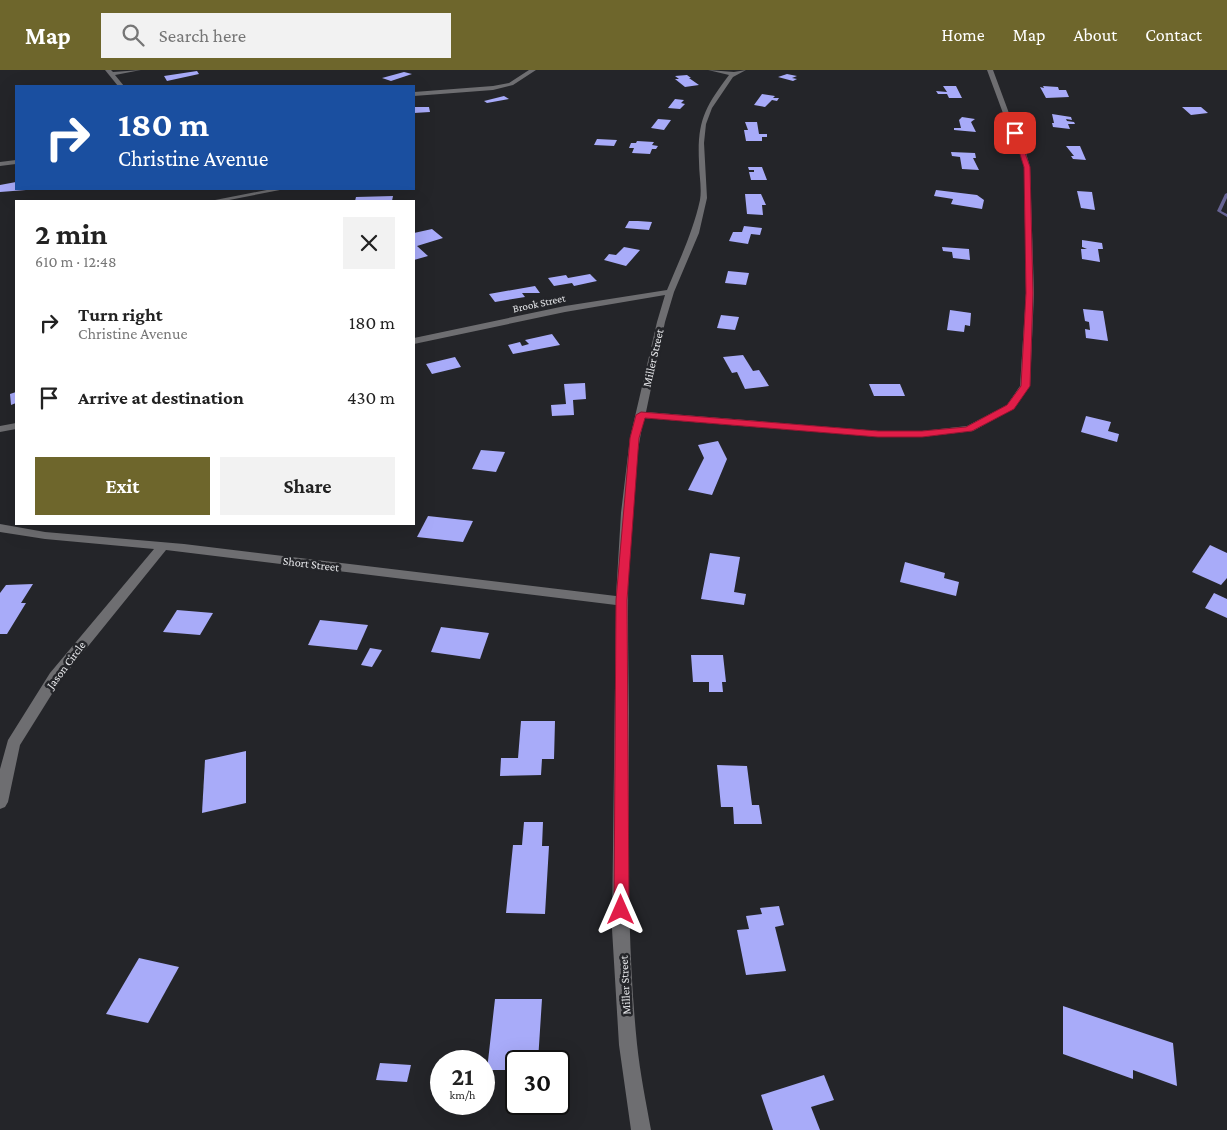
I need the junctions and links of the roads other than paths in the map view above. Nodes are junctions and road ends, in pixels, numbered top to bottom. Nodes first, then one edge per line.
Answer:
1 (138, 70) edge
2 (533, 70) edge
3 (711, 70) edge
4 (990, 70) edge
5 (110, 72) edge
6 (739, 72) edge
7 (120, 85) edge
8 (415, 94) edge
9 (15, 162) edge
10 (0, 164) edge
11 (276, 190) edge
12 (218, 200) edge
13 (670, 292) junction
14 (415, 341) edge
15 (641, 415) junction
16 (15, 426) edge
17 (0, 429) edge
18 (0, 528) edge
19 (163, 546) junction
20 (622, 600) junction
21 (0, 802) edge
22 (641, 1130) edge

1 - 5 street
2 - 8 street
3 - 6 street, Miller Street
4 - 15 street
5 - 7 street
6 - 13 street, Miller Street
9 - 10 street
11 - 12 street
13 - 14 street, Brook Street
13 - 15 street, Miller Street
15 - 20 street, Miller Street
16 - 17 street
18 - 19 street, Short Street
19 - 20 street, Short Street
19 - 21 street, Jason Circle
20 - 22 street, Miller Street

